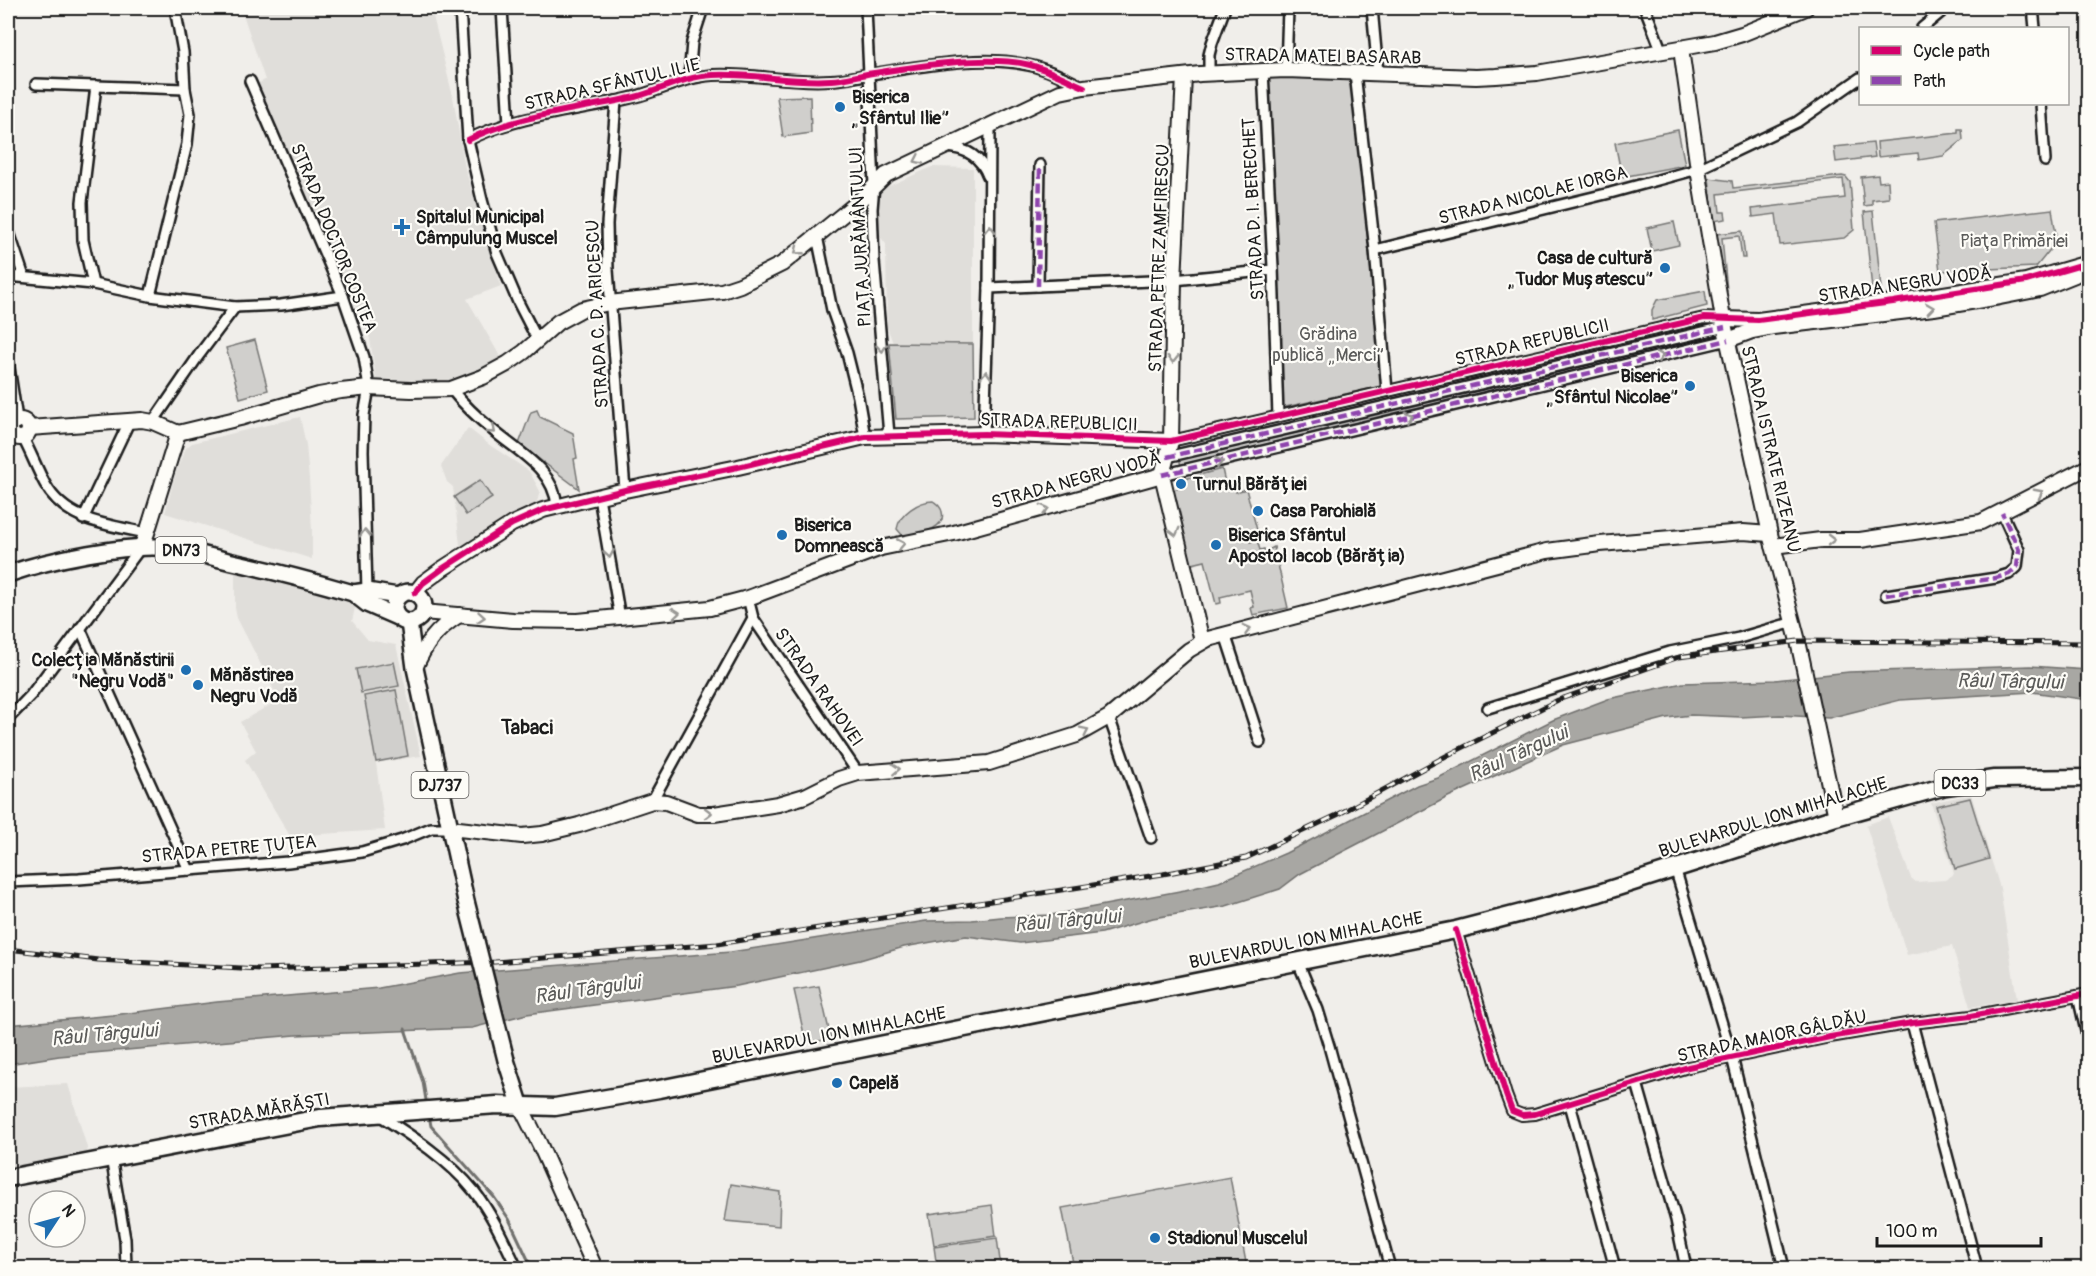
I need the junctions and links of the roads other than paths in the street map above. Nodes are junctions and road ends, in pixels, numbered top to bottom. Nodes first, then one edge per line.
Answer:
1 (175, 8) edge
2 (460, 8) edge
3 (502, 8) edge
4 (703, 8) edge
5 (866, 8) edge
6 (1225, 8) edge
7 (1288, 8) edge
8 (1372, 8) edge
9 (1645, 8) edge
10 (1806, 8) edge
11 (1946, 8) edge
12 (2033, 8) edge
13 (1923, 27) edge
14 (2035, 27) edge
15 (1681, 49) junction
16 (1662, 52) junction
17 (1286, 70) junction
18 (1263, 71) junction
19 (1355, 73) junction
20 (1378, 73) junction
21 (870, 74) junction
22 (1209, 74) junction
23 (1184, 76) junction
24 (689, 78) junction
25 (1859, 79) edge
26 (250, 81) dead end
27 (36, 84) dead end
28 (96, 86) junction
29 (1084, 87) junction
30 (185, 89) junction
31 (616, 101) junction
32 (2041, 105) edge
33 (509, 124) junction
34 (990, 127) junction
35 (468, 140) junction
36 (946, 147) junction
37 (2045, 161) dead end
38 (1040, 165) dead end
39 (1698, 169) junction
40 (990, 181) junction
41 (874, 185) junction
42 (8, 229) edge
43 (817, 236) junction
44 (1374, 250) junction
45 (2088, 263) edge
46 (2088, 269) edge
47 (1273, 270) junction
48 (8, 276) edge
49 (24, 277) junction
50 (1174, 280) junction
51 (93, 284) junction
52 (1038, 286) junction
53 (989, 288) junction
54 (150, 296) junction
55 (343, 296) junction
56 (609, 303) junction
57 (235, 307) junction
58 (1726, 328) junction
59 (538, 340) junction
60 (8, 361) edge
61 (10, 386) edge
62 (369, 388) junction
63 (451, 389) junction
64 (1387, 391) junction
65 (1278, 416) junction
66 (130, 420) junction
67 (153, 422) junction
68 (12, 426) edge
69 (26, 433) junction
70 (178, 433) junction
71 (984, 434) junction
72 (889, 435) junction
73 (865, 436) junction
74 (1171, 441) junction
75 (1167, 457) junction
76 (2088, 467) edge
77 (1162, 475) junction
78 (625, 490) junction
79 (599, 497) junction
80 (557, 506) junction
81 (2002, 513) junction
82 (83, 519) junction
83 (144, 540) junction
84 (1772, 540) junction
85 (8, 574) edge
86 (360, 592) junction
87 (415, 593) junction
88 (1886, 595) dead end
89 (398, 596) junction
90 (748, 598) junction
91 (423, 612) junction
92 (459, 615) junction
93 (620, 618) junction
94 (753, 618) junction
95 (403, 620) junction
96 (1794, 622) junction
97 (80, 628) junction
98 (1225, 634) junction
99 (1202, 641) junction
100 (415, 668) junction
101 (1488, 708) dead end
102 (1109, 717) junction
103 (8, 720) edge
104 (1260, 742) dead end
105 (858, 773) junction
106 (2088, 778) edge
107 (651, 801) junction
108 (1836, 817) junction
109 (450, 828) junction
110 (1151, 838) dead end
111 (1675, 868) junction
112 (189, 870) junction
113 (8, 882) edge
114 (1456, 930) junction
115 (1298, 962) junction
116 (2088, 994) edge
117 (2078, 996) junction
118 (1912, 1023) junction
119 (2088, 1040) edge
120 (1732, 1057) junction
121 (1637, 1083) junction
122 (1570, 1104) junction
123 (521, 1107) junction
124 (376, 1114) junction
125 (111, 1157) junction
126 (8, 1178) edge
127 (126, 1269) edge
128 (517, 1269) edge
129 (595, 1269) edge
130 (1390, 1269) edge
131 (1615, 1269) edge
132 (1686, 1269) edge
133 (1784, 1269) edge
134 (1977, 1269) edge

1 - 30 street
2 - 35 street
3 - 33 street
4 - 24 street
5 - 21 street, PIAȚA JURĂMÂNTULUI
6 - 22 street
7 - 17 street
8 - 20 street
9 - 16 street
10 - 15 main road, STRADA MATEI BASARAB
11 - 13 street
12 - 14 street
15 - 16 main road, STRADA MATEI BASARAB
15 - 39 main road, STRADA ISTRATE RIZEANU
16 - 20 main road, STRADA MATEI BASARAB
17 - 18 main road, STRADA MATEI BASARAB
17 - 19 main road, STRADA MATEI BASARAB
18 - 22 main road, STRADA MATEI BASARAB
18 - 47 street, STRADA D. I. BERECHET
19 - 20 main road, STRADA MATEI BASARAB
19 - 44 street
21 - 24 street, STRADA SFÂNTUL ILIE
21 - 29 street, STRADA SFÂNTUL ILIE
21 - 41 street, PIAȚA JURĂMÂNTULUI
22 - 23 main road, STRADA MATEI BASARAB
23 - 29 main road, STRADA MATEI BASARAB
23 - 50 main road, STRADA PETRE ZAMFIRESCU
24 - 31 street, STRADA SFÂNTUL ILIE
25 - 39 street, STRADA NICOLAE IORGA
26 - 55 street, STRADA DOCTOR COSTEA
27 - 28 street
28 - 30 street
28 - 51 street
29 - 34 main road, STRADA MATEI BASARAB
30 - 54 street
31 - 33 street, STRADA SFÂNTUL ILIE
31 - 56 street, STRADA C. D. ARICESCU
32 - 37 street
33 - 35 street, STRADA SFÂNTUL ILIE
34 - 36 main road, STRADA MATEI BASARAB
34 - 40 street
35 - 59 street
36 - 40 street
36 -> 41 main road, STRADA MATEI BASARAB
38 - 52 street
39 - 44 street, STRADA NICOLAE IORGA
39 - 58 main road, STRADA ISTRATE RIZEANU
53 -> 40 street
41 - 43 main road, STRADA MATEI BASARAB
41 -> 72 street, PIAȚA JURĂMÂNTULUI
42 - 49 street
43 -> 56 main road, STRADA MATEI BASARAB
43 - 73 street
44 - 64 street
45 - 58 main road, STRADA NEGRU VODĂ
58 -> 46 main road, STRADA NEGRU VODĂ
47 - 50 street
47 - 65 street, STRADA D. I. BERECHET
48 - 49 street
49 - 51 street
50 - 52 street
50 -> 74 main road, STRADA PETRE ZAMFIRESCU
51 - 54 street
52 - 53 street
71 -> 53 street
54 - 57 street
55 - 57 street
55 - 62 street, STRADA DOCTOR COSTEA
56 - 59 main road, STRADA MATEI BASARAB
56 - 78 street, STRADA C. D. ARICESCU
57 - 67 street
58 - 64 street, STRADA REPUBLICII
58 - 75 street
77 -> 58 street, STRADA NEGRU VODĂ
58 - 84 main road, STRADA ISTRATE RIZEANU
59 - 63 main road, STRADA MATEI BASARAB
60 - 61 street
61 - 68 street
62 - 63 main road, STRADA MATEI BASARAB
62 - 70 main road, STRADA MATEI BASARAB
86 -> 62 street, STRADA DOCTOR COSTEA
63 -> 80 street
64 - 65 street, STRADA REPUBLICII
65 - 74 street, STRADA REPUBLICII
66 - 67 main road
66 - 69 main road
66 - 82 street
67 - 70 main road
68 - 69 main road
69 - 82 street
70 - 83 main road
71 - 72 main road, STRADA REPUBLICII
71 - 74 main road, STRADA REPUBLICII
72 - 73 main road, STRADA REPUBLICII
73 - 78 main road, STRADA REPUBLICII
74 - 75 main road, STRADA PETRE ZAMFIRESCU
75 - 77 main road, STRADA PETRE ZAMFIRESCU
81 -> 76 main road
90 -> 77 main road, STRADA NEGRU VODĂ
77 -> 99 main road
78 - 79 main road, STRADA REPUBLICII
79 - 80 main road, STRADA REPUBLICII
79 -> 93 street
80 - 87 main road, STRADA REPUBLICII
84 -> 81 main road
81 - 88 street
82 - 83 street
83 - 85 main road, DN73
83 - 86 main road, DN73
83 - 97 street
84 - 96 main road, STRADA ISTRATE RIZEANU
98 -> 84 main road
86 - 89 main road, DN73
86 - 95 main road, DN73
87 - 89 main road, DN73
87 - 91 main road
89 - 95 main road
93 -> 90 main road, STRADA NEGRU VODĂ
90 - 94 street
91 - 92 main road, STRADA NEGRU VODĂ
91 - 95 main road
92 -> 93 main road, STRADA NEGRU VODĂ
92 - 100 main road
94 - 105 street, STRADA RAHOVEI
94 - 107 street
95 - 100 main road
96 - 101 street
96 - 108 main road, STRADA ISTRATE RIZEANU
97 - 103 street
97 - 112 street
98 - 99 main road
98 - 104 street
99 - 102 main road
100 - 109 main road, DJ737
105 -> 102 main road
102 - 110 street
107 -> 105 main road
106 - 108 highway, BULEVARDUL ION MIHALACHE / DC33
107 - 109 main road
108 - 111 highway, BULEVARDUL ION MIHALACHE
109 - 112 street, STRADA PETRE ȚUȚEA
109 - 123 main road, DJ737, bridge
111 - 114 highway, BULEVARDUL ION MIHALACHE
111 - 120 street
112 - 113 street, STRADA PETRE ȚUȚEA
114 - 115 highway, BULEVARDUL ION MIHALACHE
114 - 122 street, STRADA MAIOR GÂLDĂU
115 - 123 highway, BULEVARDUL ION MIHALACHE
115 - 130 street
116 - 117 street, STRADA MAIOR GÂLDĂU
117 - 118 street, STRADA MAIOR GÂLDĂU
117 - 119 street
118 - 120 street, STRADA MAIOR GÂLDĂU
118 - 134 street
120 - 121 street, STRADA MAIOR GÂLDĂU
120 - 133 street
121 - 122 street, STRADA MAIOR GÂLDĂU
121 - 132 street
122 - 131 street
123 - 124 highway, STRADA MĂRĂȘTI
123 - 129 main road, DJ737
124 - 125 highway, STRADA MĂRĂȘTI
124 - 128 street
125 - 126 highway, STRADA MĂRĂȘTI
125 - 127 street

